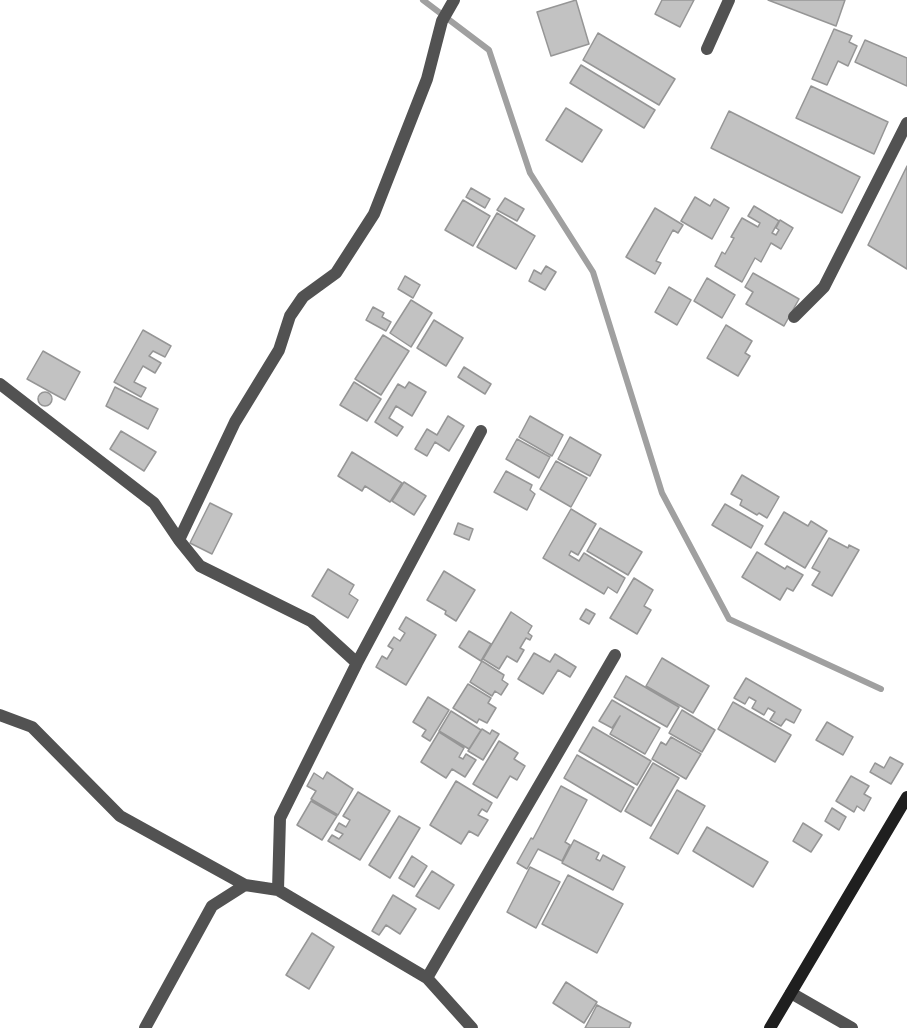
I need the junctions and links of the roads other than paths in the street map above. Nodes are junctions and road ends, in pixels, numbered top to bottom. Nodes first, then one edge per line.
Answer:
1 (454, 0) edge
2 (729, 0) edge
3 (706, 49) dead end
4 (907, 123) edge
5 (794, 317) dead end
6 (0, 384) edge
7 (481, 431) dead end
8 (178, 540) junction
9 (615, 655) dead end
10 (357, 663) junction
11 (0, 715) edge
12 (907, 797) edge
13 (245, 885) junction
14 (278, 890) junction
15 (427, 978) junction
16 (791, 993) junction
17 (145, 1028) edge
18 (472, 1028) edge
19 (770, 1028) edge
20 (852, 1028) edge

1 - 8 street
2 - 3 street
4 - 5 street
6 - 8 street
7 - 10 street
8 - 10 street
9 - 15 street
10 - 14 street
11 - 13 street
12 - 16 street
13 - 14 street
13 - 17 street
14 - 15 street
15 - 18 street
16 - 19 street
16 - 20 street

